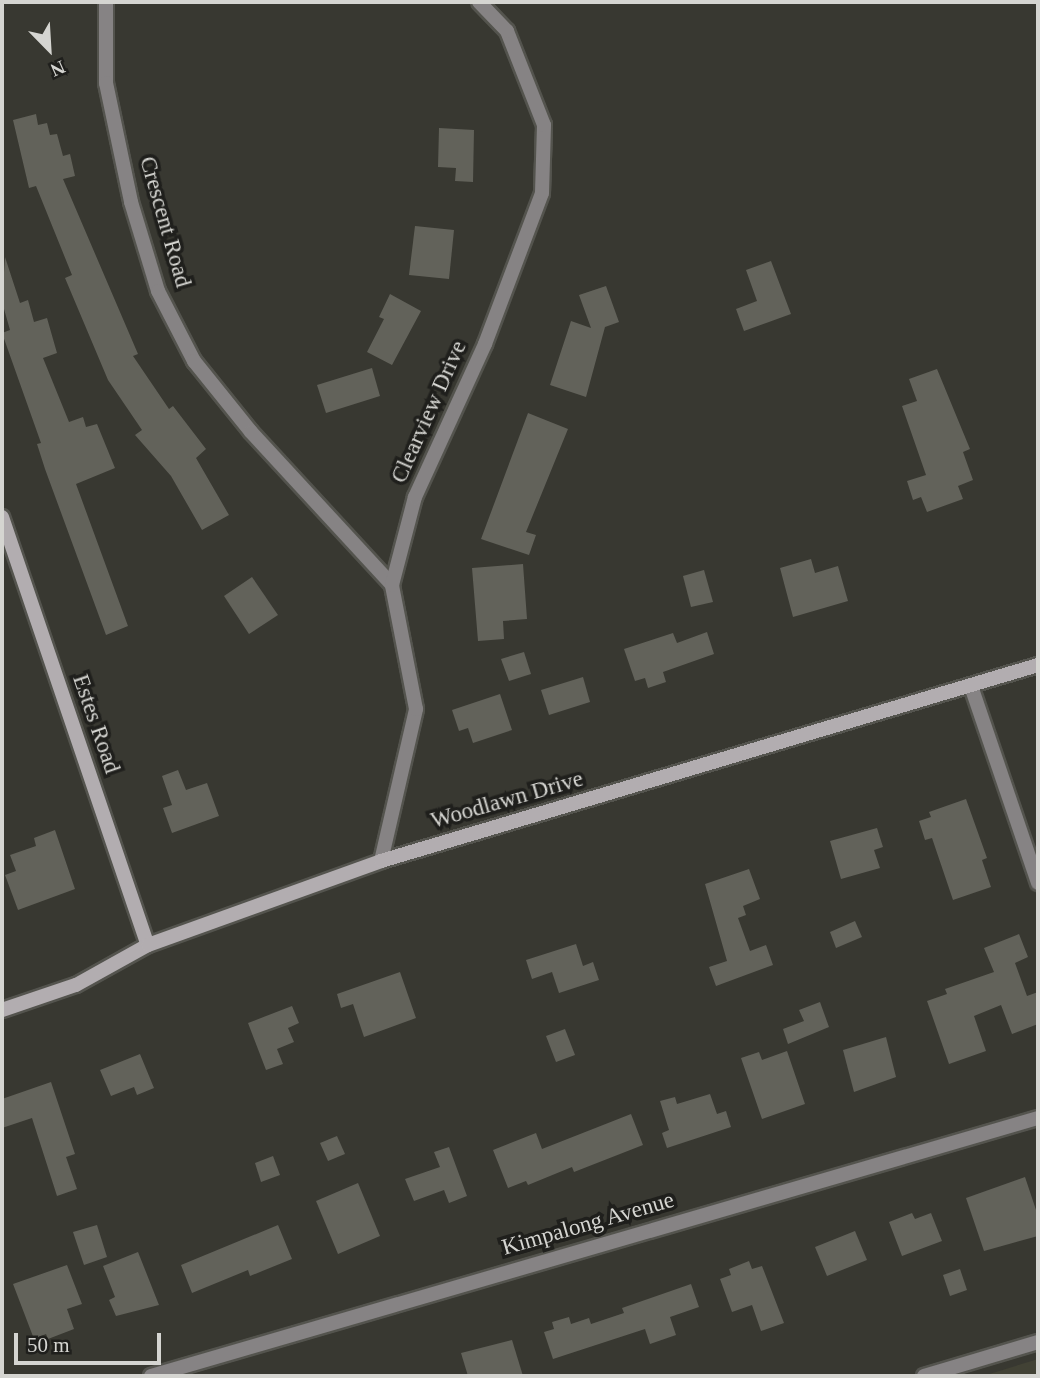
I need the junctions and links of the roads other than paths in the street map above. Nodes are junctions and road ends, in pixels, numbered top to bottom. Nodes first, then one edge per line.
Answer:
1 (106, 2) edge
2 (479, 2) edge
3 (2, 517) edge
4 (392, 585) junction
5 (1038, 665) edge
6 (971, 686) junction
7 (381, 861) junction
8 (1038, 883) edge
9 (148, 945) junction
10 (2, 1010) edge
11 (1038, 1118) edge
12 (1038, 1342) edge
13 (150, 1376) edge
14 (924, 1376) edge

1 - 4 street, Crescent Road
2 - 4 street, Clearview Drive
3 - 9 main road, Estes Road
4 - 7 street, Clearview Drive
5 - 6 main road, Woodlawn Drive
6 - 7 main road, Woodlawn Drive
6 - 8 street
7 - 9 main road, Woodlawn Drive
9 - 10 main road, Woodlawn Drive
11 - 13 street, Kimpalong Avenue
12 - 14 street

